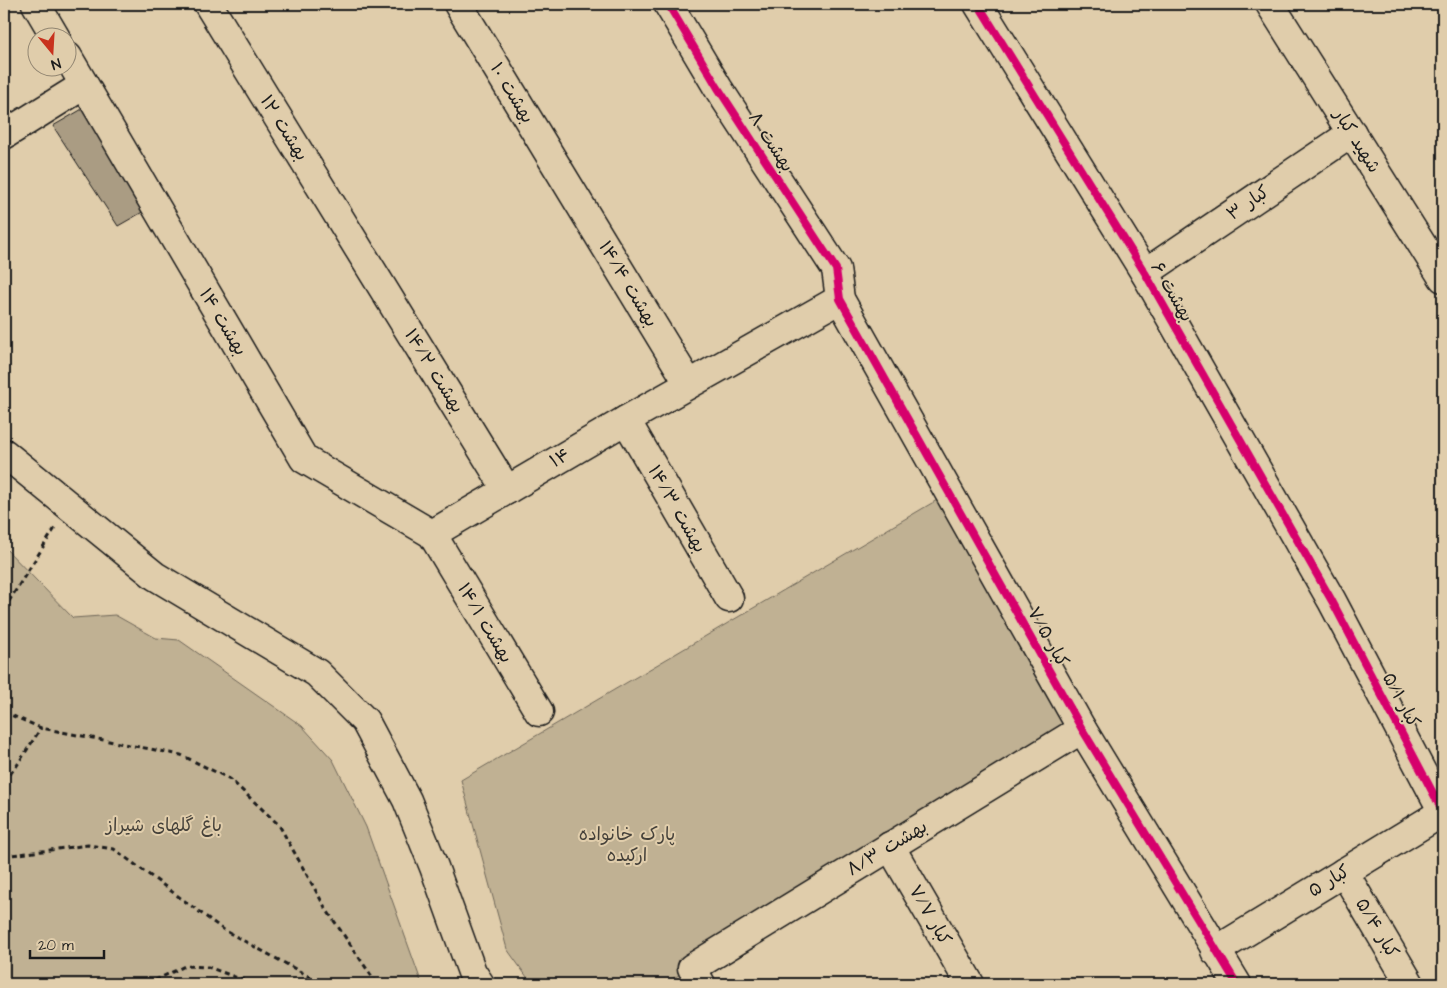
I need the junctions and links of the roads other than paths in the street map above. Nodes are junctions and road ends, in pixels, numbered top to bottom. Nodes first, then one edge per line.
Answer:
1 (36, 4) edge
2 (208, 4) edge
3 (458, 4) edge
4 (648, 4) edge
5 (668, 4) edge
6 (978, 4) edge
7 (1270, 4) edge
8 (50, 28) edge
9 (78, 75) edge
10 (84, 85) junction
11 (1352, 133) junction
12 (4, 135) edge
13 (566, 183) joint
14 (361, 252) joint
15 (1145, 273) junction
16 (1443, 278) edge
17 (840, 299) junction
18 (689, 384) junction
19 (626, 420) junction
20 (4, 453) edge
21 (507, 490) junction
22 (432, 534) junction
23 (729, 598) dead end
24 (1332, 601) joint
25 (539, 712) dead end
26 (1082, 729) junction
27 (1443, 812) edge
28 (890, 846) junction
29 (1344, 872) junction
30 (1215, 951) junction
31 (696, 976) edge
32 (480, 984) edge
33 (970, 984) edge
34 (1237, 984) edge
35 (1410, 984) edge

1 - 8 street
2 - 14 street, ۱۲ بهشت
3 - 13 street, ۱۰ بهشت
4 - 17 street, ۸ بهشت
5 - 17 street, ۸ بهشت
6 - 15 street, ۶ بهشت
7 - 11 street, شهید کبار
9 - 10 street, ۱۴ بهشت
10 - 12 street
10 - 22 street, ۱۴ بهشت
11 - 15 street, ۳ کبار
11 - 16 street, شهید کبار
13 - 18 street, ۱۴/۴ بهشت
14 - 21 street, ۱۴/۲ بهشت
15 - 24 street, ۶ بهشت
17 - 18 street, ۱۴
17 - 26 street, ۷/۵ کبار
18 - 19 street, ۱۴
19 - 21 street, ۱۴
19 - 23 street, ۱۴/۳ بهشت
20 - 32 street
21 - 22 street, ۱۴
22 - 25 street, ۱۴/۱ بهشت
24 - 27 street, ۵/۱ کبار
26 - 28 street, بهشت ۸/۳
26 - 30 street, ۷/۵ کبار
27 - 29 street, ۵ کبار
28 - 31 street, بهشت ۸/۳
28 - 33 street, ۷/۷ کبار
29 - 30 street, ۵ کبار
29 - 35 street, ۵/۴ کبار
30 - 34 street, ۷/۵ کبار

